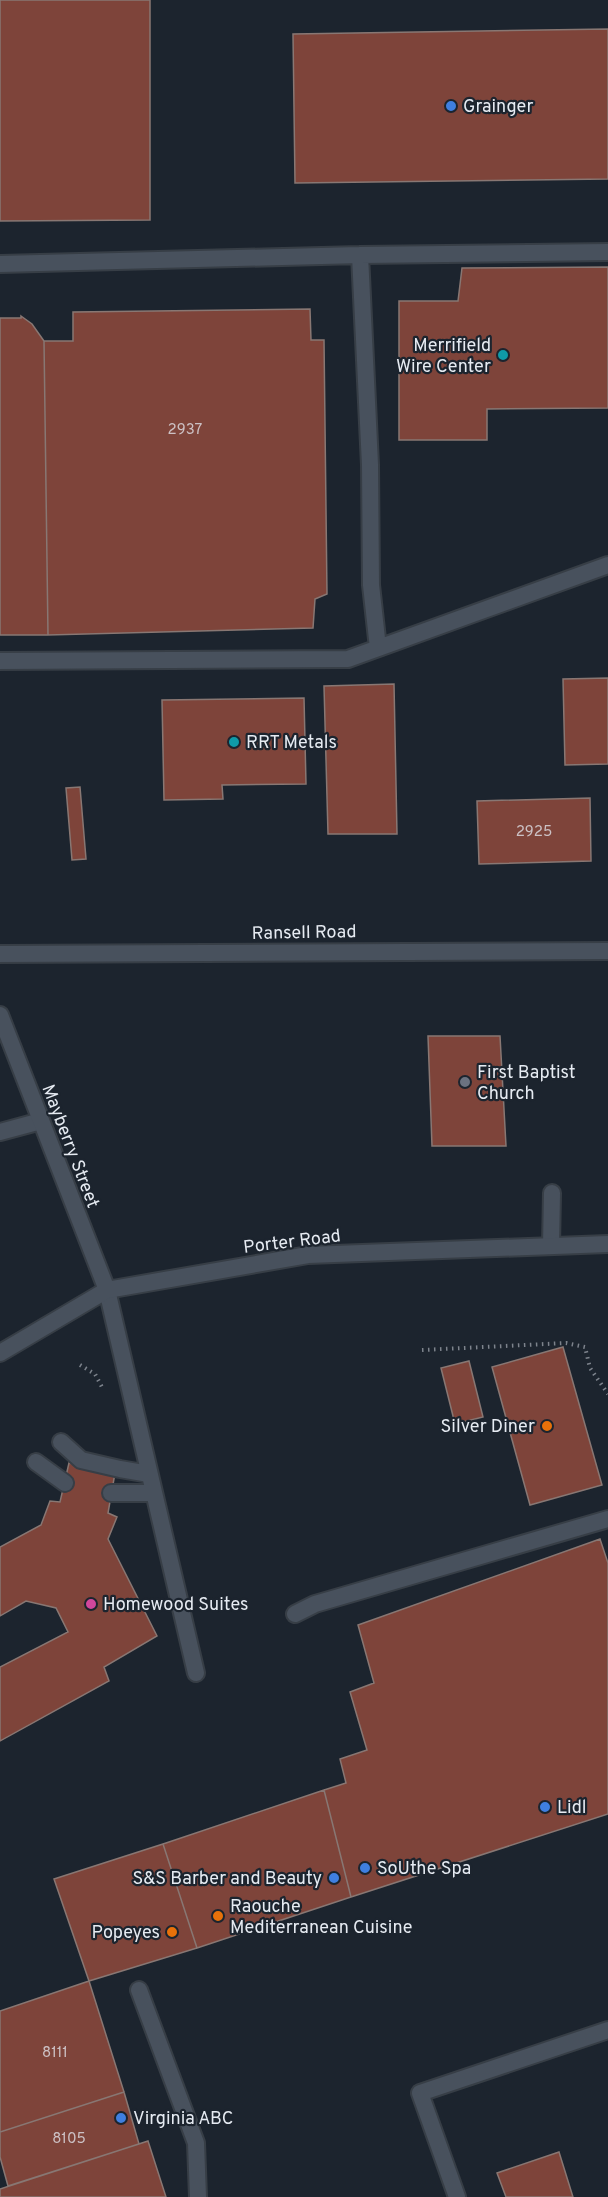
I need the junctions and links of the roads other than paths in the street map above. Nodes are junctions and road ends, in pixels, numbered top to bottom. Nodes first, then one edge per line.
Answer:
1 (608, 252) edge
2 (360, 255) junction
3 (0, 264) edge
4 (608, 565) edge
5 (378, 648) junction
6 (0, 661) edge
7 (608, 951) edge
8 (0, 954) edge
9 (0, 1015) edge
10 (41, 1121) junction
11 (0, 1132) edge
12 (552, 1193) dead end
13 (608, 1244) edge
14 (551, 1246) junction
15 (107, 1290) junction
16 (0, 1353) edge
17 (61, 1442) dead end
18 (36, 1462) dead end
19 (149, 1474) junction
20 (65, 1483) dead end
21 (153, 1492) junction
22 (111, 1493) dead end
23 (608, 1519) edge
24 (295, 1614) dead end
25 (196, 1673) dead end
26 (140, 1990) dead end
27 (608, 2030) edge
28 (198, 2197) edge
29 (457, 2197) edge

1 - 2 street
2 - 3 street
2 - 5 street
4 - 5 street
5 - 6 street
7 - 8 street, Ransell Road
9 - 10 street, Mayberry Street
10 - 11 street
10 - 15 street, Mayberry Street
12 - 14 street
13 - 14 street, Porter Road
14 - 15 street, Porter Road
15 - 16 street, Porter Road
15 - 19 street, Mayberry Street
17 - 19 street
18 - 20 street
19 - 21 street, Mayberry Street
21 - 22 street
21 - 25 street, Mayberry Street
23 - 24 street
26 - 28 street
27 - 29 street

